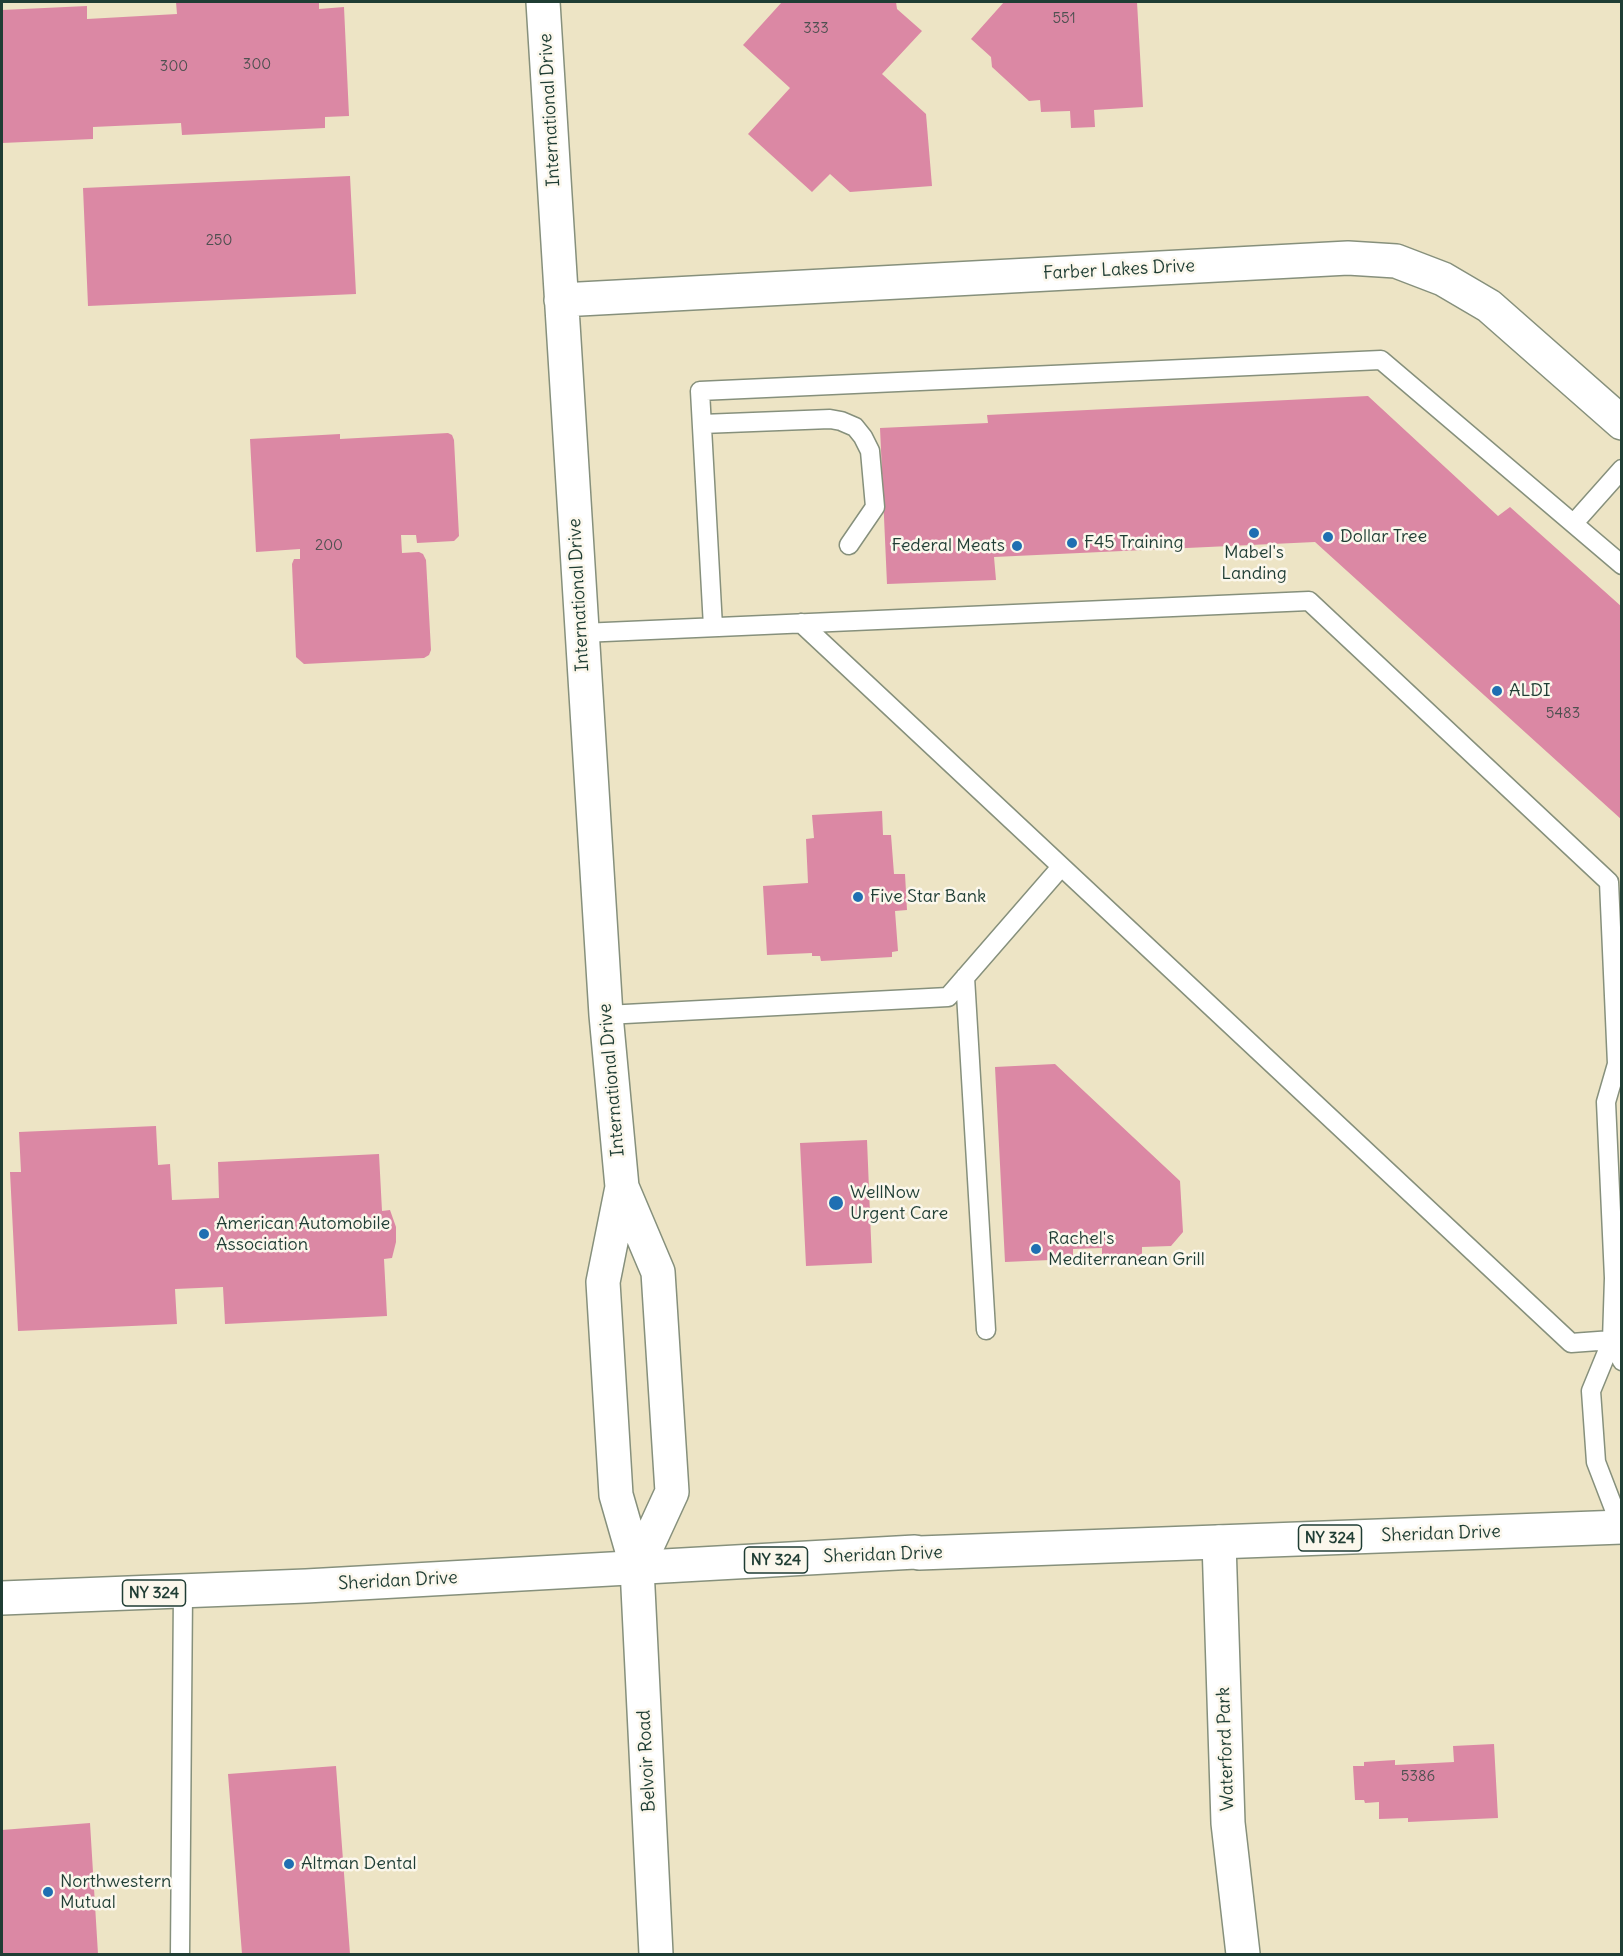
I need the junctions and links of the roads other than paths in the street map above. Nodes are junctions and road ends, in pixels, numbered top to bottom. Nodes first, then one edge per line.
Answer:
1 (543, 2) edge
2 (561, 300) junction
3 (1622, 423) edge
4 (702, 424) junction
5 (1622, 469) edge
6 (1574, 523) junction
7 (849, 545) dead end
8 (1622, 565) edge
9 (801, 623) junction
10 (713, 627) junction
11 (582, 633) junction
12 (1061, 867) junction
13 (965, 977) junction
14 (606, 1015) junction
15 (622, 1187) junction
16 (1618, 1278) edge
17 (986, 1330) dead end
18 (1612, 1340) junction
19 (1622, 1361) edge
20 (1621, 1527) edge
21 (1219, 1542) junction
22 (637, 1568) junction
23 (183, 1592) junction
24 (2, 1598) edge
25 (180, 1954) edge
26 (656, 1954) edge
27 (1243, 1954) edge

1 - 2 street, International Drive
2 - 3 street, Farber Lakes Drive
2 - 11 street, International Drive
4 - 6 lane
4 - 7 lane
4 - 10 lane
5 - 6 lane
6 - 8 lane
9 - 10 lane
9 - 12 lane
9 - 16 lane
10 - 11 lane
11 - 14 street, International Drive
12 - 13 lane
12 - 18 lane
13 - 14 lane
13 - 17 lane
14 - 15 street, International Drive
15 - 22 street, International Drive
15 - 22 street, International Drive
16 - 18 lane
18 - 19 lane
18 - 20 lane
20 - 21 street, Sheridan Drive / NY 324
21 - 22 street, Sheridan Drive / NY 324
21 - 27 street, Waterford Park
22 - 23 street, Sheridan Drive / NY 324
22 - 26 street, Belvoir Road
23 - 24 street, Sheridan Drive / NY 324
23 - 25 lane

